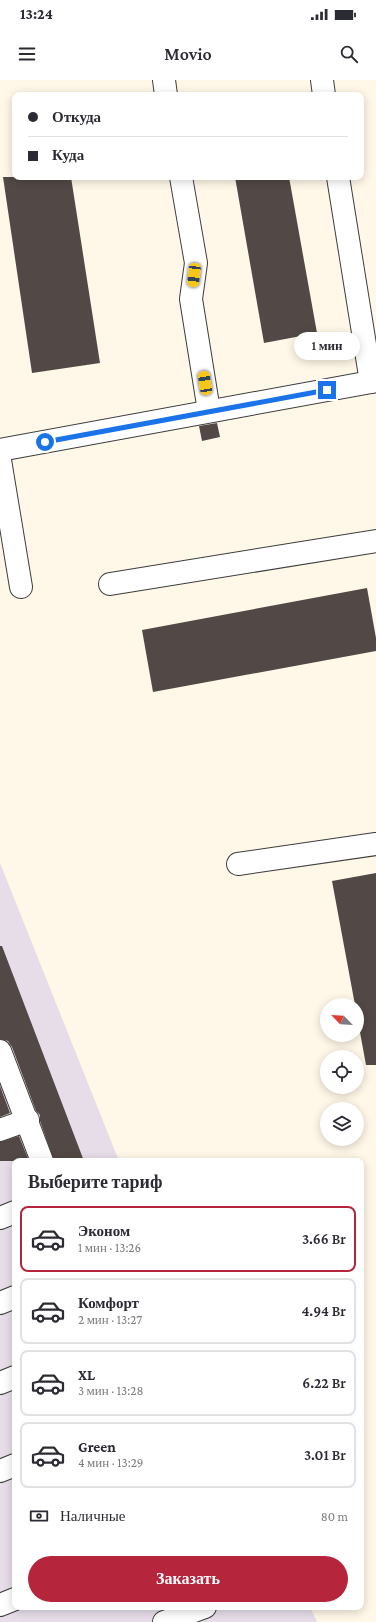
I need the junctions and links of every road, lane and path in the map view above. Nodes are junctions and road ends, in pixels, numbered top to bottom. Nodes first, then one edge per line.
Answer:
1 (164, 80) edge
2 (322, 80) edge
3 (166, 92) edge
4 (324, 92) edge
5 (182, 180) edge
6 (339, 180) edge
7 (374, 381) edge
8 (209, 411) junction
9 (0, 450) edge
10 (0, 460) edge
11 (376, 541) edge
12 (110, 584) dead end
13 (21, 587) dead end
14 (376, 844) edge
15 (238, 864) dead end
16 (0, 1051) edge
17 (28, 1120) junction
18 (0, 1130) edge
19 (41, 1158) edge
20 (12, 1213) edge
21 (0, 1218) edge
22 (12, 1298) edge
23 (0, 1303) edge
24 (12, 1378) edge
25 (0, 1383) edge
26 (12, 1466) edge
27 (0, 1471) edge
28 (12, 1600) edge
29 (0, 1605) edge
30 (196, 1610) edge
31 (164, 1622) edge

1 - 3 lane
2 - 4 lane
5 - 8 lane
6 - 7 lane
7 - 8 lane
8 - 9 lane
10 - 13 lane
11 - 12 lane
14 - 15 lane
16 - 17 lane
17 - 18 lane
17 - 19 lane
20 - 21 lane
22 - 23 lane
24 - 25 lane
26 - 27 lane
28 - 29 lane
30 - 31 lane

